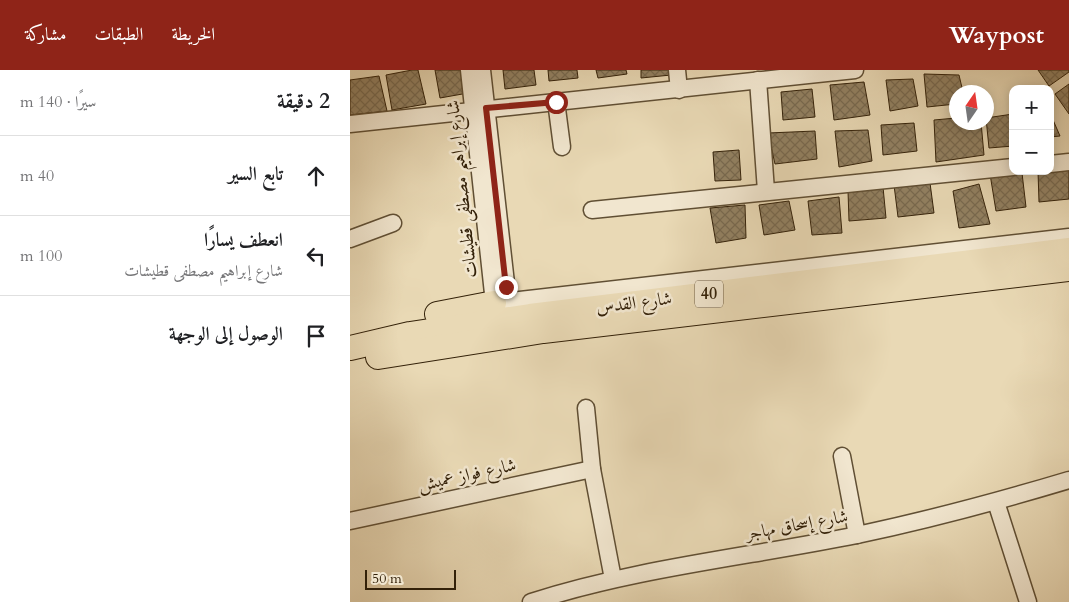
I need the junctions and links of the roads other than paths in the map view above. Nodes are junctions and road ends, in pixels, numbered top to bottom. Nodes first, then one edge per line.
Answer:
1 (469, 70) edge
2 (482, 70) edge
3 (677, 70) edge
4 (855, 70) edge
5 (758, 80) junction
6 (679, 90) junction
7 (556, 102) junction
8 (480, 109) junction
9 (350, 124) edge
10 (562, 147) dead end
11 (1069, 162) edge
12 (1054, 164) edge
13 (1009, 168) edge
14 (766, 191) junction
15 (592, 210) dead end
16 (393, 223) dead end
17 (1069, 237) edge
18 (350, 239) edge
19 (1069, 250) edge
20 (1069, 269) edge
21 (501, 302) junction
22 (350, 334) edge
23 (350, 348) edge
24 (350, 364) edge
25 (586, 408) dead end
26 (842, 456) dead end
27 (592, 469) junction
28 (1069, 480) edge
29 (996, 502) junction
30 (350, 521) edge
31 (857, 535) junction
32 (612, 579) junction
33 (533, 602) edge
34 (1028, 602) edge

1 - 8 street, شارع إبراهيم مصطفى قطيشات
2 - 8 street, شارع إبراهيم مصطفى قطيشات
3 - 6 street
4 - 5 street
5 - 6 street
5 - 14 street
6 - 7 street
7 - 8 street
7 - 10 street
8 - 9 street
8 - 21 street, شارع إبراهيم مصطفى قطيشات
11 - 12 street
13 - 14 street
14 - 15 street
16 - 18 street
17 - 21 street
19 - 23 highway, شارع القدس / 40
20 - 24 highway, شارع القدس / 40
21 - 22 highway
25 - 27 street
26 - 31 street
27 - 30 street, شارع فواز عميش
27 - 32 street
28 - 29 street, شارع إسحاق مهاجر
29 - 31 street, شارع إسحاق مهاجر
29 - 34 street
31 - 32 street, شارع إسحاق مهاجر
32 - 33 street, شارع إسحاق مهاجر

